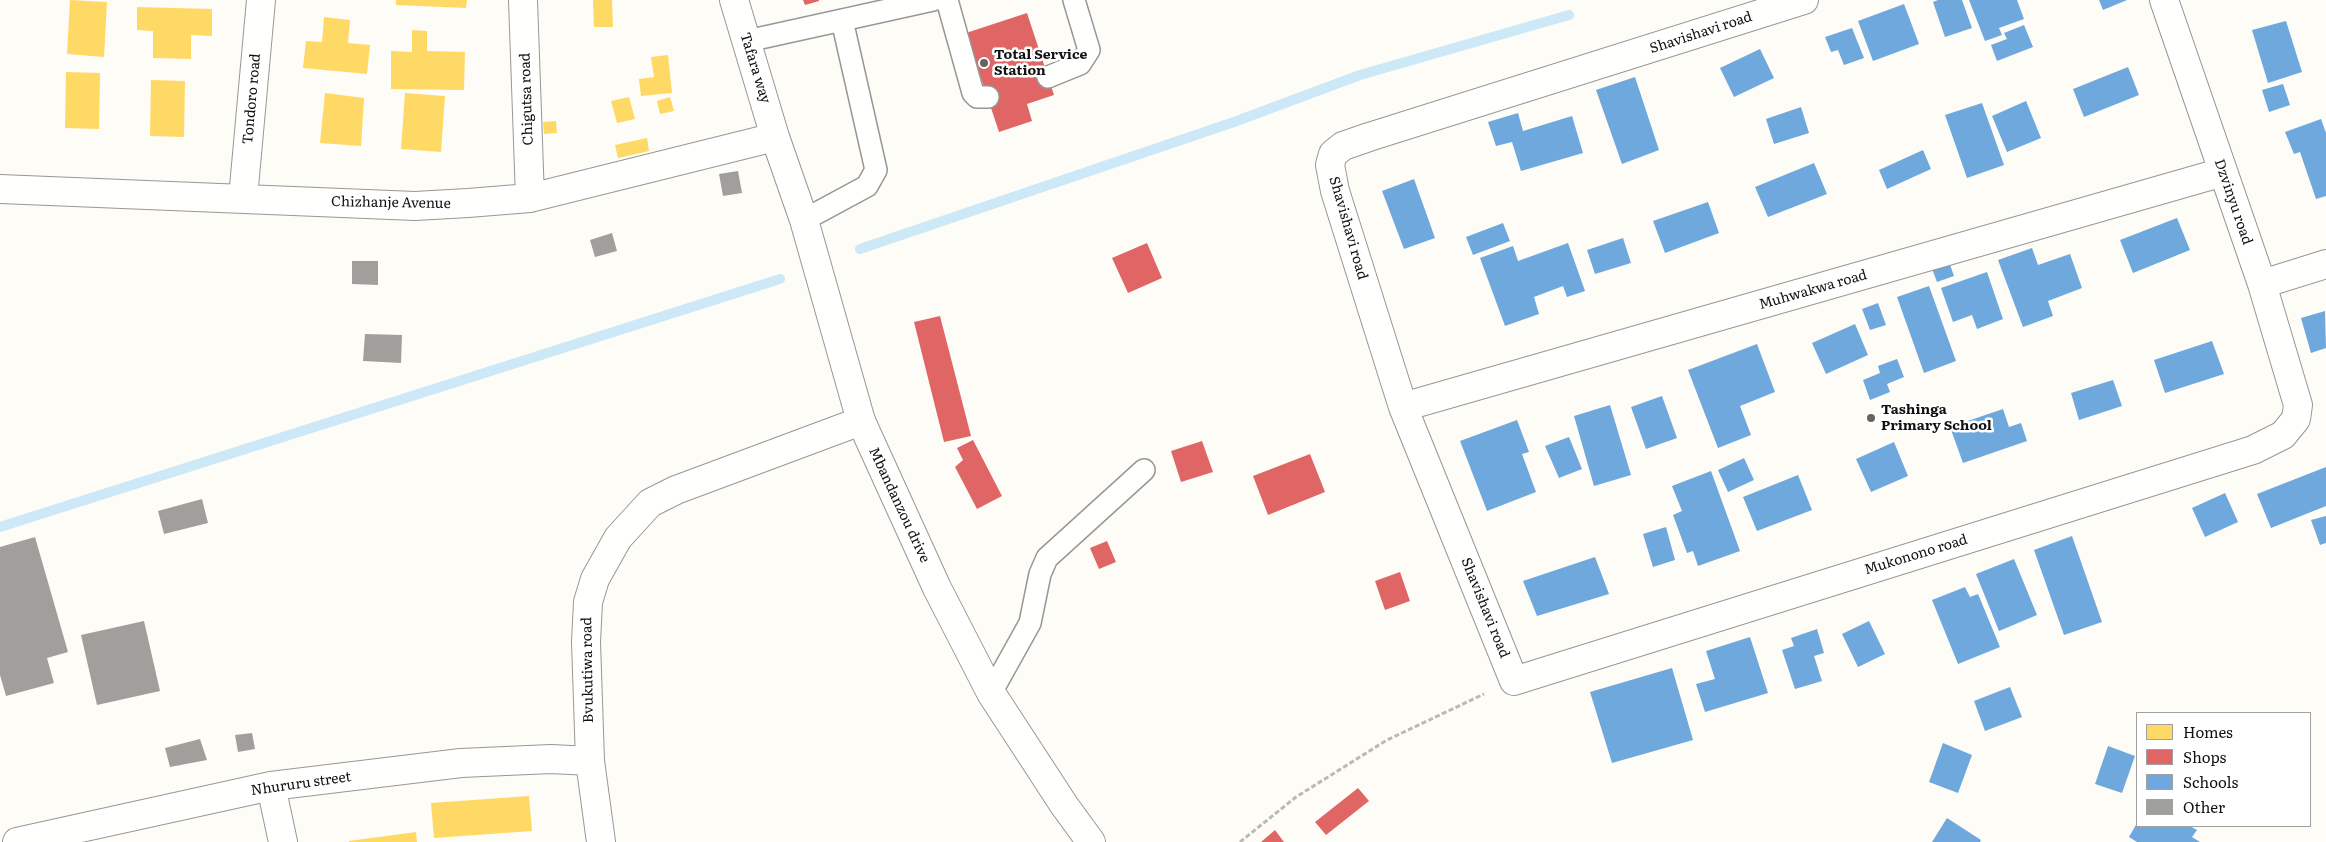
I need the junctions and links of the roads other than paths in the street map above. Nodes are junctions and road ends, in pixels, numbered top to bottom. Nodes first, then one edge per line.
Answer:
1 (261, 0) edge
2 (524, 0) edge
3 (734, 0) edge
4 (933, 0) edge
5 (947, 0) edge
6 (1074, 0) edge
7 (1804, 0) edge
8 (2164, 0) edge
9 (906, 3) edge
10 (842, 20) junction
11 (746, 41) junction
12 (1048, 77) dead end
13 (988, 97) dead end
14 (775, 137) junction
15 (2223, 172) junction
16 (0, 190) edge
17 (244, 198) junction
18 (530, 198) junction
19 (804, 220) junction
20 (2326, 264) edge
21 (2262, 284) junction
22 (2298, 405) joint
23 (1403, 407) junction
24 (861, 421) junction
25 (1144, 470) dead end
26 (1514, 681) joint
27 (991, 693) junction
28 (590, 762) junction
29 (271, 786) junction
30 (16, 842) edge
31 (284, 842) edge
32 (601, 842) edge
33 (1091, 842) edge

1 - 17 street, Tondoro road
2 - 18 street, Chigutsa road
3 - 11 street, Tafara way
4 - 9 lane
5 - 13 lane
6 - 12 lane
7 - 23 street, Shavishavi road
8 - 15 street, Dzvinyu road
9 - 10 lane
10 - 11 lane
10 - 19 lane
11 - 14 street, Tafara way
14 - 18 street, Chizhanje Avenue
14 - 19 street, Mbandanzou drive
15 - 21 street, Dzvinyu road
15 - 23 street, Muhwakwa road
16 - 17 street, Chizhanje Avenue
17 - 18 street, Chizhanje Avenue
19 - 24 street, Mbandanzou drive
20 - 21 street
21 - 22 street, Dzvinyu road
22 - 26 street, Mukonono road
23 - 26 street, Shavishavi road
24 - 27 street, Mbandanzou drive
24 - 28 street, Bvukutiwa road
25 - 27 lane
27 - 33 street, Mbandanzou drive
28 - 29 street, Nhururu street
28 - 32 street, Bvukutiwa road
29 - 30 street, Nhururu street
29 - 31 street

